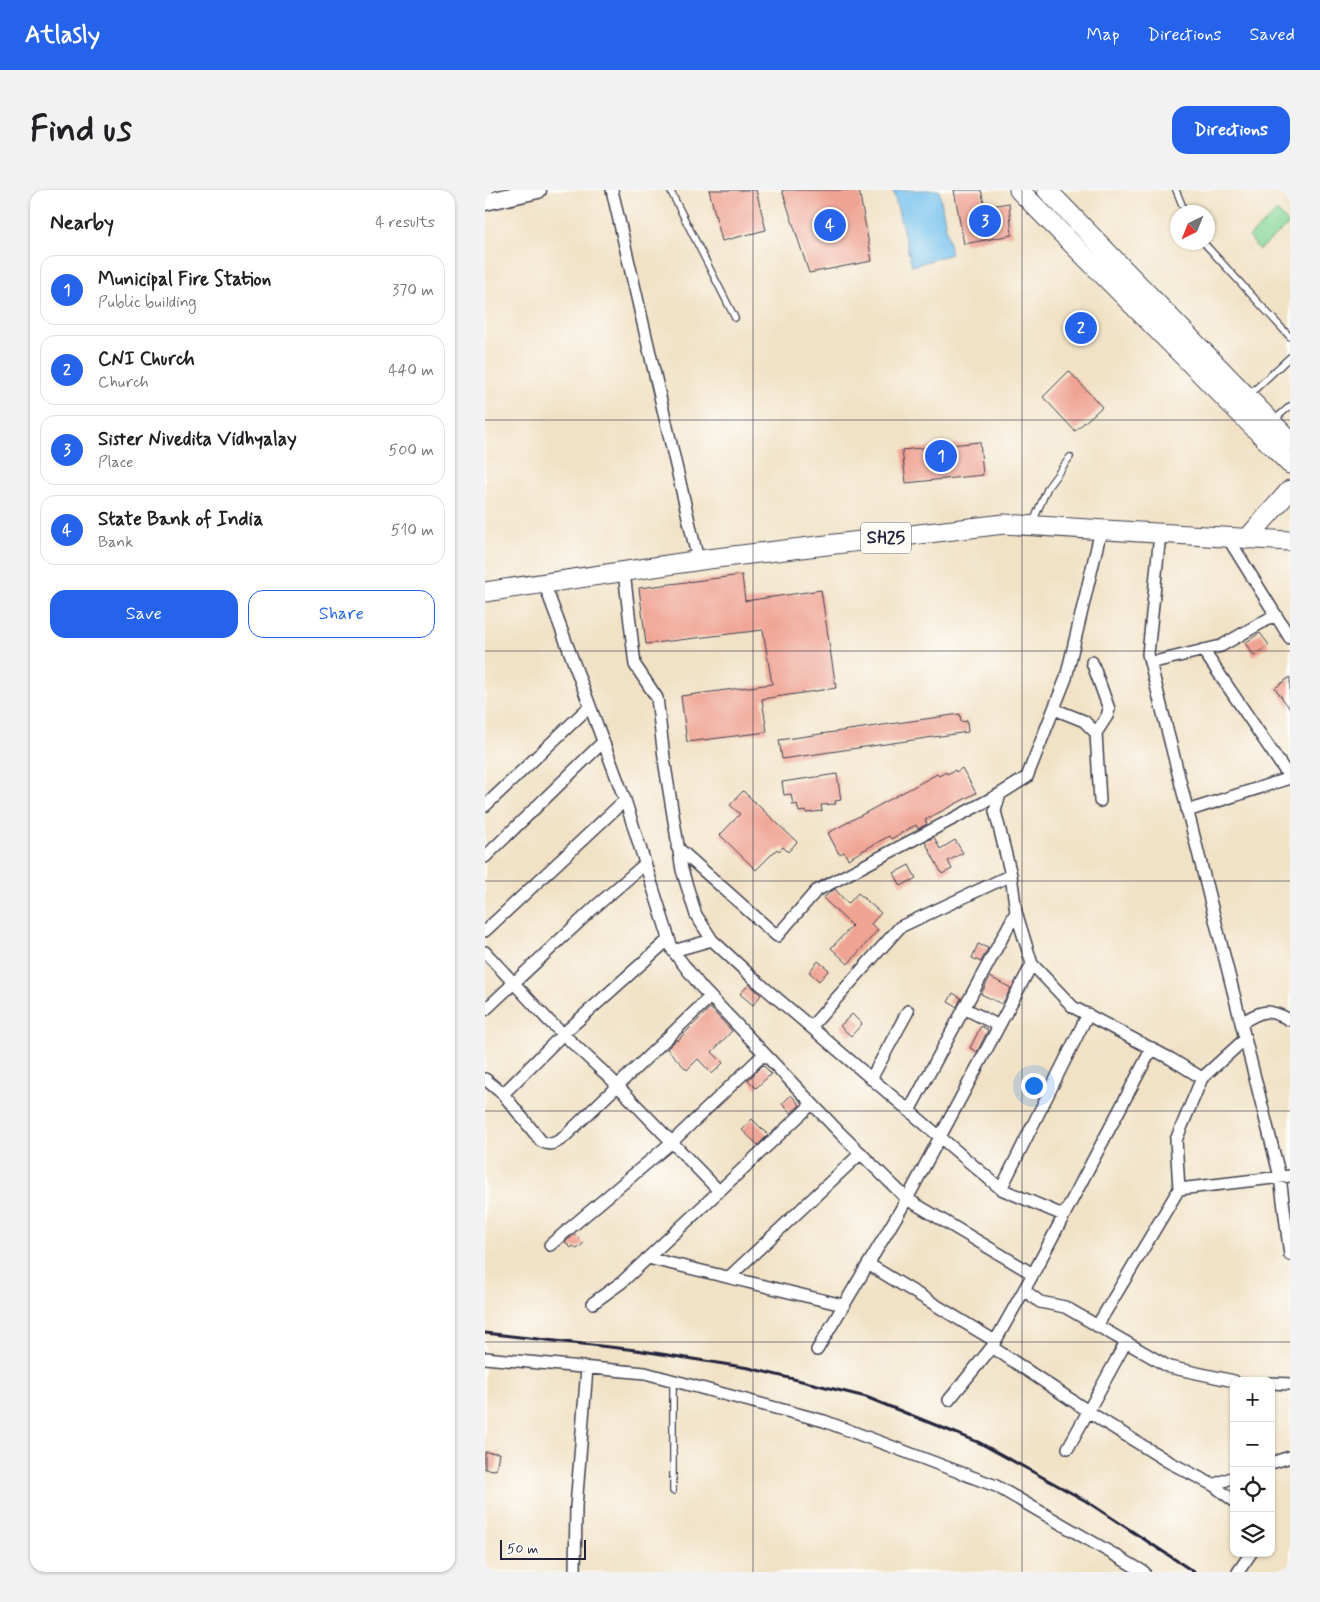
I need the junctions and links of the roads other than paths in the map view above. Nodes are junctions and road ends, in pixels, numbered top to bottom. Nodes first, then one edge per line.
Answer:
1 (538, 190) edge
2 (612, 190) edge
3 (670, 190) edge
4 (1019, 190) edge
5 (1047, 190) edge
6 (1176, 190) edge
7 (485, 202) edge
8 (1182, 205) edge
9 (1210, 250) edge
10 (735, 318) dead end
11 (1290, 337) edge
12 (1290, 357) edge
13 (1247, 396) junction
14 (1290, 406) edge
15 (1272, 422) junction
16 (1290, 441) edge
17 (1070, 457) dead end
18 (1290, 464) edge
19 (1290, 490) edge
20 (1031, 526) junction
21 (1101, 530) junction
22 (1160, 534) junction
23 (1228, 538) junction
24 (1247, 539) junction
25 (1290, 542) edge
26 (698, 560) junction
27 (624, 572) junction
28 (544, 583) junction
29 (485, 592) edge
30 (1275, 615) junction
31 (1289, 635) edge
32 (1203, 650) junction
33 (1092, 662) dead end
34 (1150, 662) junction
35 (590, 706) junction
36 (1054, 709) junction
37 (1096, 733) junction
38 (603, 742) junction
39 (1290, 778) edge
40 (1000, 794) junction
41 (625, 800) junction
42 (1099, 801) dead end
43 (485, 806) edge
44 (1187, 811) junction
45 (677, 847) junction
46 (485, 856) edge
47 (645, 864) junction
48 (1011, 875) junction
49 (1016, 912) junction
50 (485, 931) edge
51 (669, 938) junction
52 (712, 940) junction
53 (485, 952) edge
54 (673, 952) junction
55 (1032, 964) junction
56 (513, 983) junction
57 (710, 997) junction
58 (964, 1008) junction
59 (485, 1010) edge
60 (908, 1011) dead end
61 (1087, 1014) junction
62 (1290, 1020) edge
63 (1241, 1023) junction
64 (999, 1026) junction
65 (811, 1027) junction
66 (563, 1034) junction
67 (1245, 1039) junction
68 (1152, 1048) junction
69 (764, 1054) junction
70 (1202, 1078) junction
71 (485, 1079) edge
72 (871, 1079) junction
73 (618, 1086) junction
74 (503, 1094) junction
75 (812, 1104) junction
76 (909, 1112) junction
77 (940, 1138) junction
78 (671, 1142) junction
79 (861, 1153) junction
80 (1285, 1176) edge
81 (1001, 1189) junction
82 (1179, 1189) junction
83 (719, 1191) junction
84 (907, 1199) junction
85 (1063, 1215) junction
86 (550, 1245) dead end
87 (1290, 1255) edge
88 (648, 1258) junction
89 (868, 1264) junction
90 (1033, 1274) junction
91 (729, 1278) junction
92 (1024, 1290) junction
93 (593, 1303) dead end
94 (843, 1305) junction
95 (1097, 1326) junction
96 (1125, 1342) junction
97 (993, 1344) junction
98 (817, 1350) dead end
99 (485, 1358) edge
100 (587, 1368) junction
101 (1230, 1380) edge
102 (673, 1381) junction
103 (1275, 1383) edge
104 (1290, 1384) edge
105 (949, 1400) dead end
106 (1089, 1412) junction
107 (1068, 1448) dead end
108 (1290, 1458) edge
109 (1275, 1462) edge
110 (1230, 1479) edge
111 (1213, 1485) junction
112 (673, 1491) dead end
113 (1230, 1498) edge
114 (1248, 1557) edge
115 (575, 1572) edge
116 (1143, 1572) edge
117 (1238, 1572) edge

1 - 7 main road
2 - 26 street
3 - 10 lane
4 - 18 main road
5 - 13 main road
6 - 8 lane
9 - 11 lane
12 - 13 lane
13 - 15 main road
14 - 15 lane
15 - 16 main road
17 - 20 lane
19 - 24 main road
20 - 21 main road, SH25
20 - 26 main road, SH25
21 - 22 main road, SH25
21 - 36 street
22 - 23 main road, SH25
22 - 34 street
23 - 24 main road, SH25
23 - 30 street
24 - 25 main road, SH25
26 - 27 main road, SH25
27 - 28 main road, SH25
27 - 45 street
28 - 29 main road, SH25
28 - 35 street
30 - 31 street
30 - 32 street
32 - 34 street
32 - 39 street
33 - 37 street
34 - 44 street
35 - 38 street
35 - 43 street
36 - 37 street
36 - 40 street
37 - 42 street
38 - 41 street
38 - 46 street
39 - 44 street
40 - 45 street
40 - 48 street
41 - 47 street
41 - 50 street
44 - 63 street
45 - 52 street
47 - 51 street
47 - 56 street
48 - 49 street
48 - 65 street
49 - 55 street
49 - 58 street
51 - 54 street
51 - 66 street
52 - 54 street
52 - 65 street
53 - 56 street
54 - 57 street
55 - 61 street
55 - 64 street
56 - 59 street
56 - 66 street
57 - 69 street
57 - 73 street
58 - 64 street
58 - 76 street
60 - 72 street
61 - 68 street
61 - 81 street
62 - 63 street
63 - 67 street
64 - 77 street
65 - 72 street
66 - 73 street
66 - 74 street
67 - 70 street
67 - 80 street
68 - 70 street
68 - 85 street
69 - 75 street
69 - 78 street
70 - 82 street
71 - 74 street
72 - 76 street
73 - 74 street
73 - 78 street
75 - 79 street
75 - 83 street
76 - 77 street
77 - 81 street
77 - 84 street
78 - 83 street
78 - 86 street
79 - 84 street
79 - 91 street
80 - 82 street
80 - 87 street
81 - 85 street
82 - 95 street
83 - 88 street
84 - 89 street
84 - 90 street
85 - 90 street
88 - 91 street
88 - 93 street
89 - 94 street
89 - 97 street
90 - 92 street
91 - 94 street
92 - 95 street
92 - 97 street
94 - 98 street
95 - 96 street
96 - 101 street
96 - 106 street
97 - 105 street
97 - 106 street
99 - 100 street
100 - 102 street
100 - 115 street
102 - 112 lane
102 - 116 street
103 - 104 street
106 - 107 street
106 - 111 street
108 - 109 street
110 - 111 street
111 - 113 street
114 - 117 street

